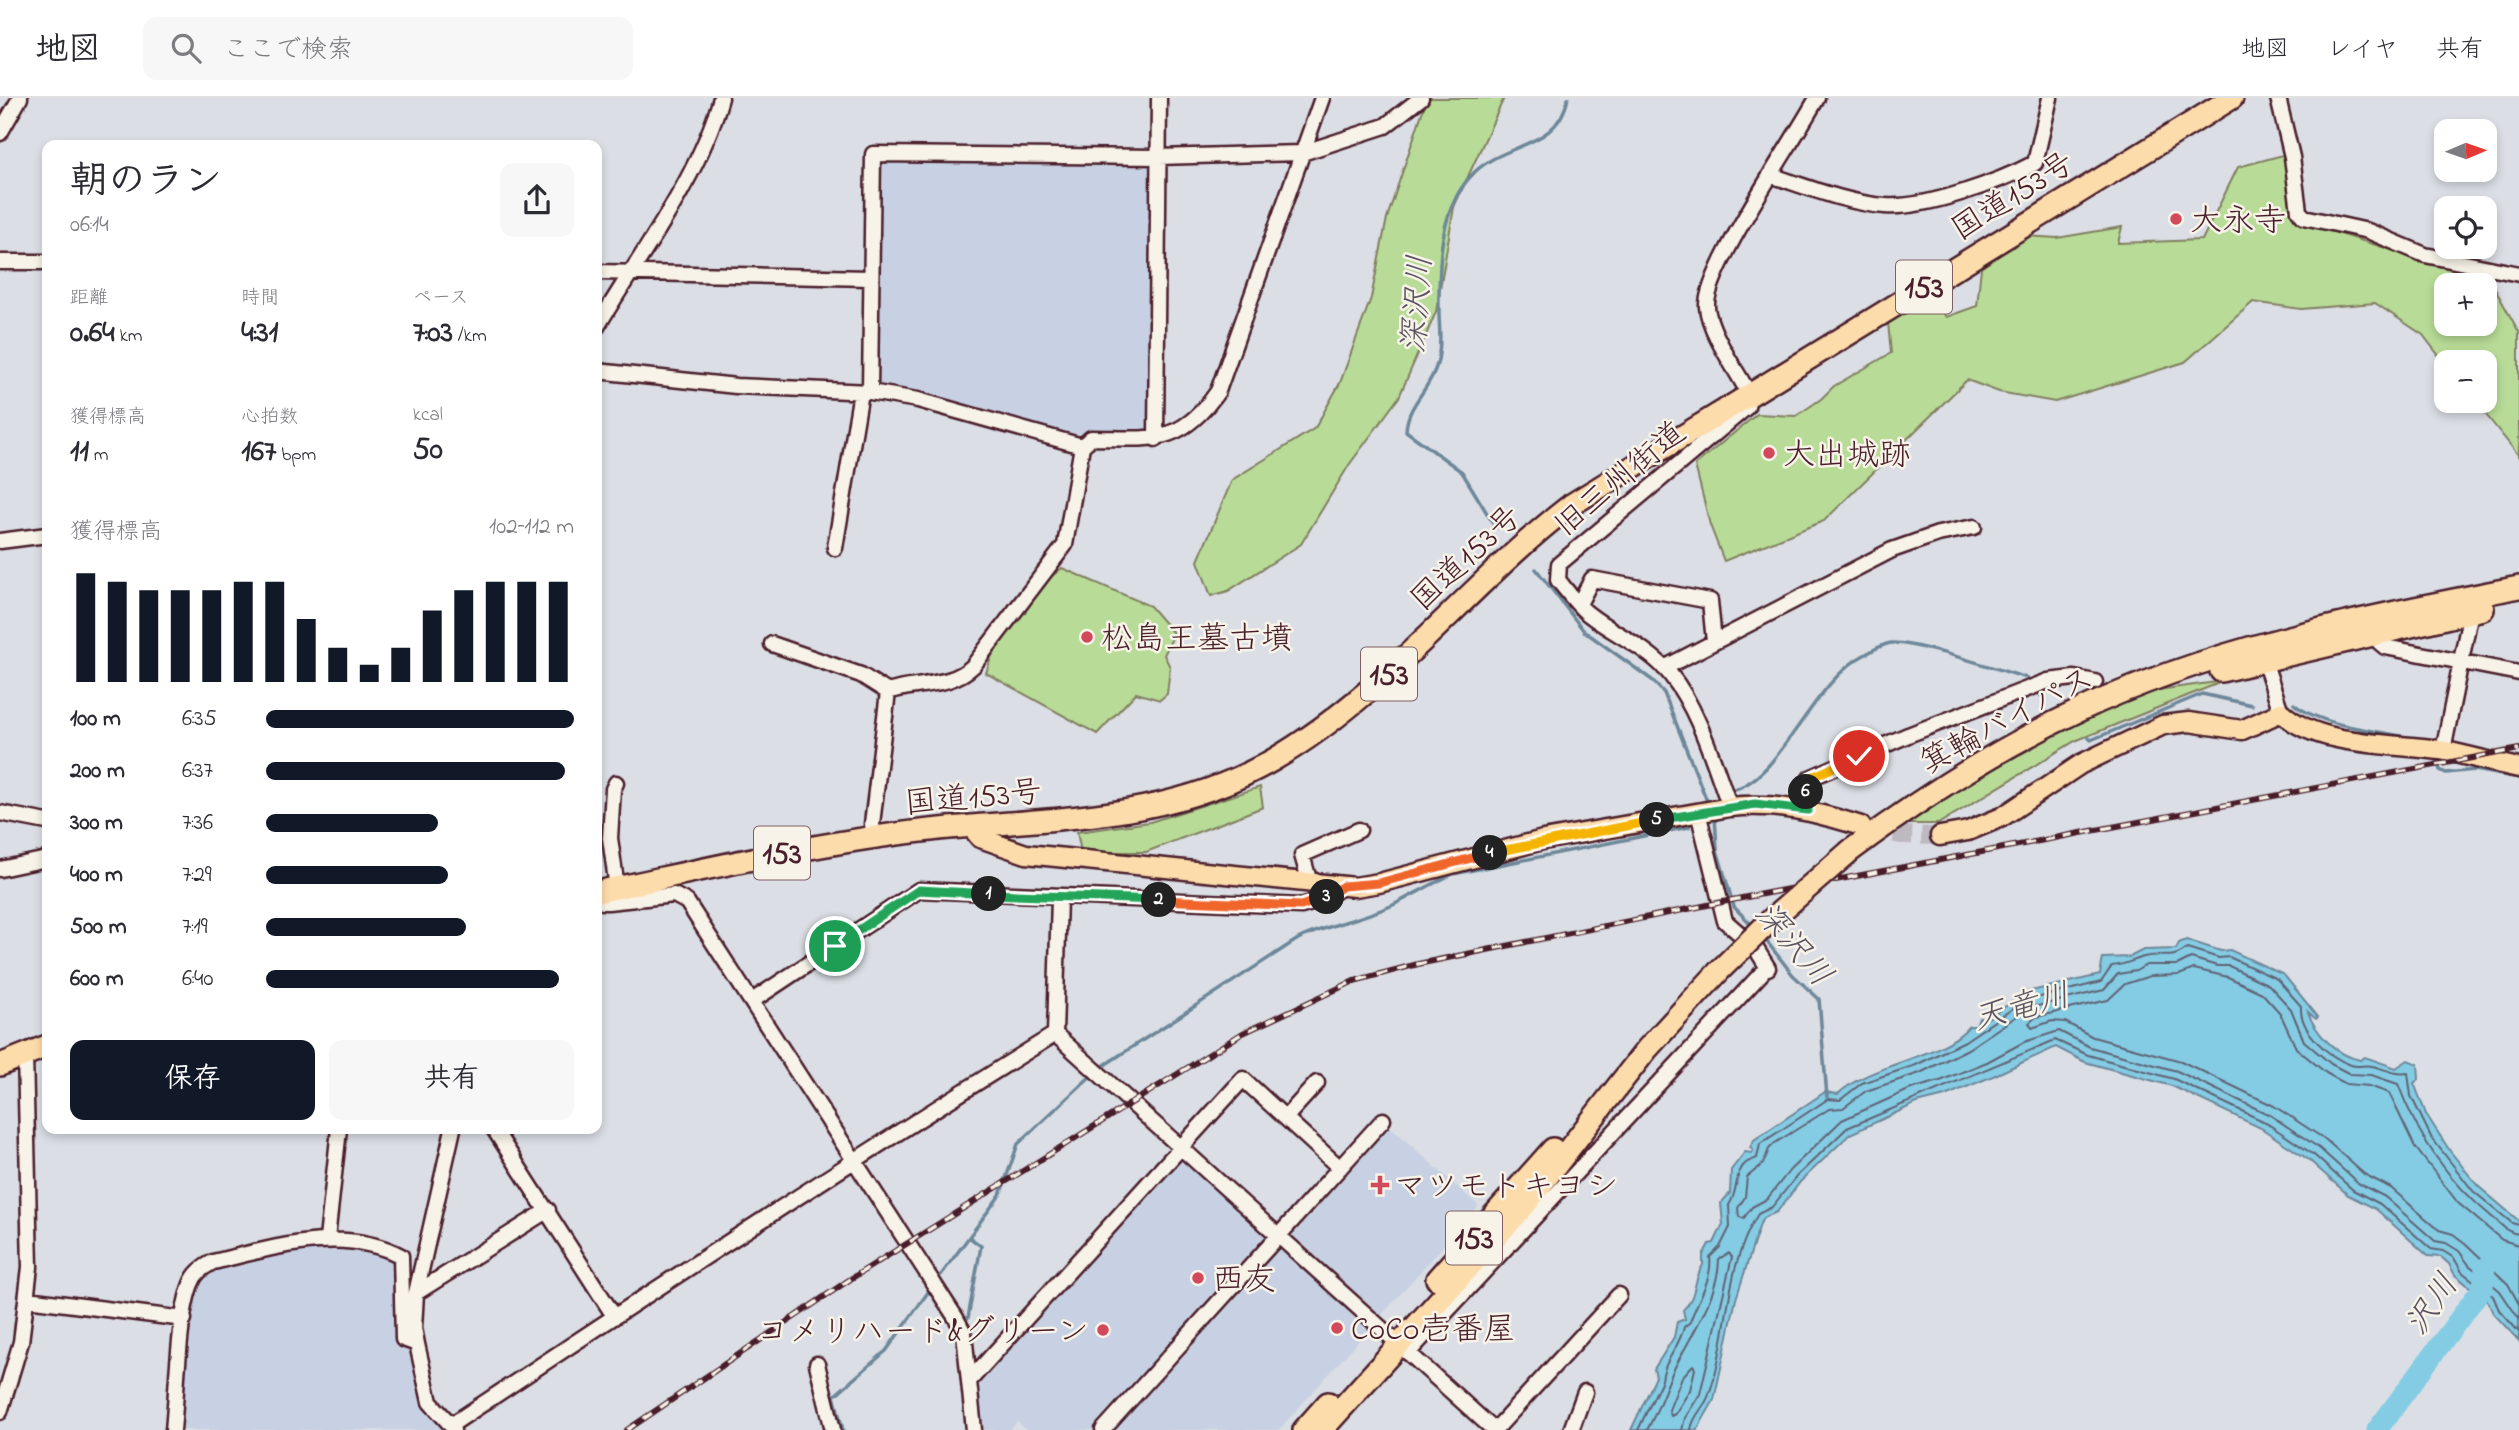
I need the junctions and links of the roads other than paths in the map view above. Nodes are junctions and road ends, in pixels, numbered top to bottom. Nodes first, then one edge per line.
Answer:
1 (20, 98) edge
2 (721, 98) edge
3 (1159, 98) edge
4 (1322, 98) edge
5 (1420, 98) edge
6 (1817, 98) edge
7 (2050, 98) edge
8 (2232, 98) edge
9 (2278, 98) edge
10 (0, 133) edge
11 (1302, 153) junction
12 (1158, 157) junction
13 (1770, 175) junction
14 (0, 262) edge
15 (42, 262) edge
16 (602, 272) edge
17 (629, 272) junction
18 (2519, 274) edge
19 (870, 278) junction
20 (602, 318) edge
21 (602, 372) edge
22 (865, 392) junction
23 (1749, 394) junction
24 (1156, 439) junction
25 (1082, 446) junction
26 (1974, 527) dead end
27 (42, 536) edge
28 (0, 541) edge
29 (835, 548) dead end
30 (2519, 587) edge
31 (2519, 601) edge
32 (1582, 608) junction
33 (2471, 611) junction
34 (1714, 642) junction
35 (2379, 642) dead end
36 (772, 644) dead end
37 (2262, 652) junction
38 (2463, 663) junction
39 (1664, 668) junction
40 (2519, 673) edge
41 (2095, 682) dead end
42 (888, 692) junction
43 (2281, 712) junction
44 (2443, 751) junction
45 (2519, 768) edge
46 (616, 783) dead end
47 (1727, 807) junction
48 (1808, 810) junction
49 (1701, 812) junction
50 (0, 813) edge
51 (42, 821) edge
52 (969, 825) junction
53 (1861, 826) tunnel mouth
54 (1359, 830) dead end
55 (1940, 836) tunnel mouth
56 (874, 837) junction
57 (42, 860) edge
58 (0, 869) edge
59 (1310, 883) junction
60 (1343, 886) junction
61 (604, 890) edge
62 (1059, 898) junction
63 (752, 1001) junction
64 (1055, 1034) junction
65 (42, 1048) edge
66 (25, 1054) junction
67 (0, 1065) edge
68 (1317, 1083) dead end
69 (1286, 1117) junction
70 (1383, 1121) dead end
71 (339, 1134) edge
72 (452, 1134) edge
73 (497, 1134) edge
74 (1181, 1150) junction
75 (855, 1158) junction
76 (1340, 1168) junction
77 (548, 1210) junction
78 (1280, 1236) junction
79 (327, 1239) junction
80 (416, 1293) junction
81 (1619, 1295) dead end
82 (27, 1299) junction
83 (614, 1316) junction
84 (184, 1319) junction
85 (1399, 1343) junction
86 (418, 1344) junction
87 (817, 1364) dead end
88 (970, 1380) junction
89 (1585, 1392) dead end
90 (0, 1412) edge
91 (452, 1427) edge
92 (173, 1430) edge
93 (833, 1430) edge
94 (974, 1430) edge
95 (1103, 1430) edge
96 (1304, 1430) edge
97 (1322, 1430) edge
98 (1495, 1430) edge
99 (1571, 1430) edge

1 - 10 street
2 - 17 street
3 - 12 street
4 - 11 street
5 - 11 street
6 - 13 street
7 - 13 street
8 - 23 highway, 国道153号 / 153
9 - 18 street
11 - 12 street
11 - 24 street
12 - 19 street
12 - 24 street
13 - 23 street
14 - 15 street
16 - 17 street
17 - 19 street
17 - 20 street
19 - 22 street
21 - 22 street
22 - 25 street
22 - 29 street
23 - 32 street, 旧三州街道
23 - 52 highway, 国道153号 / 153
24 - 25 street
25 - 42 street
26 - 34 street
27 - 28 street
30 - 37 highway, 箕輪バイパス / 153
31 - 33 highway, 箕輪バイパス / 153
32 - 34 street
32 - 39 street
33 - 37 highway, 箕輪バイパス / 153
33 - 38 street
34 - 39 street
35 - 38 street
36 - 42 street
37 - 43 street
37 - 85 highway, 箕輪バイパス / 153, bridge
38 - 40 street
38 - 44 street
39 - 47 street
41 - 48 street
42 - 56 street
43 - 44 main road
43 - 55 main road
44 - 45 main road
46 - 61 street
47 - 48 main road
47 - 49 main road
48 - 53 main road
49 - 60 main road
49 - 85 street
50 - 51 street
52 - 56 highway, 国道153号 / 153
52 - 59 main road
54 - 59 street
56 - 61 highway, 国道153号 / 153
57 - 58 street
59 - 60 main road
60 - 62 street
61 - 63 street
62 - 63 street
62 - 64 street
63 - 75 street
64 - 74 street
64 - 75 street
65 - 66 highway
66 - 67 highway
66 - 82 street
68 - 69 street
69 - 74 street
69 - 76 street
70 - 76 street
71 - 79 street
72 - 80 street
73 - 77 street
74 - 78 street
74 - 88 street
75 - 83 street
75 - 88 street
76 - 78 street
77 - 80 street
77 - 83 street
78 - 85 street
78 - 95 street
79 - 84 street
79 - 86 street
80 - 86 street
81 - 98 street
82 - 84 street
82 - 90 street
83 - 91 street
84 - 92 street
85 - 96 highway, 箕輪バイパス / 153
85 - 97 highway, 箕輪バイパス / 153
85 - 98 street
86 - 91 street
87 - 93 street
88 - 94 street
89 - 99 street

